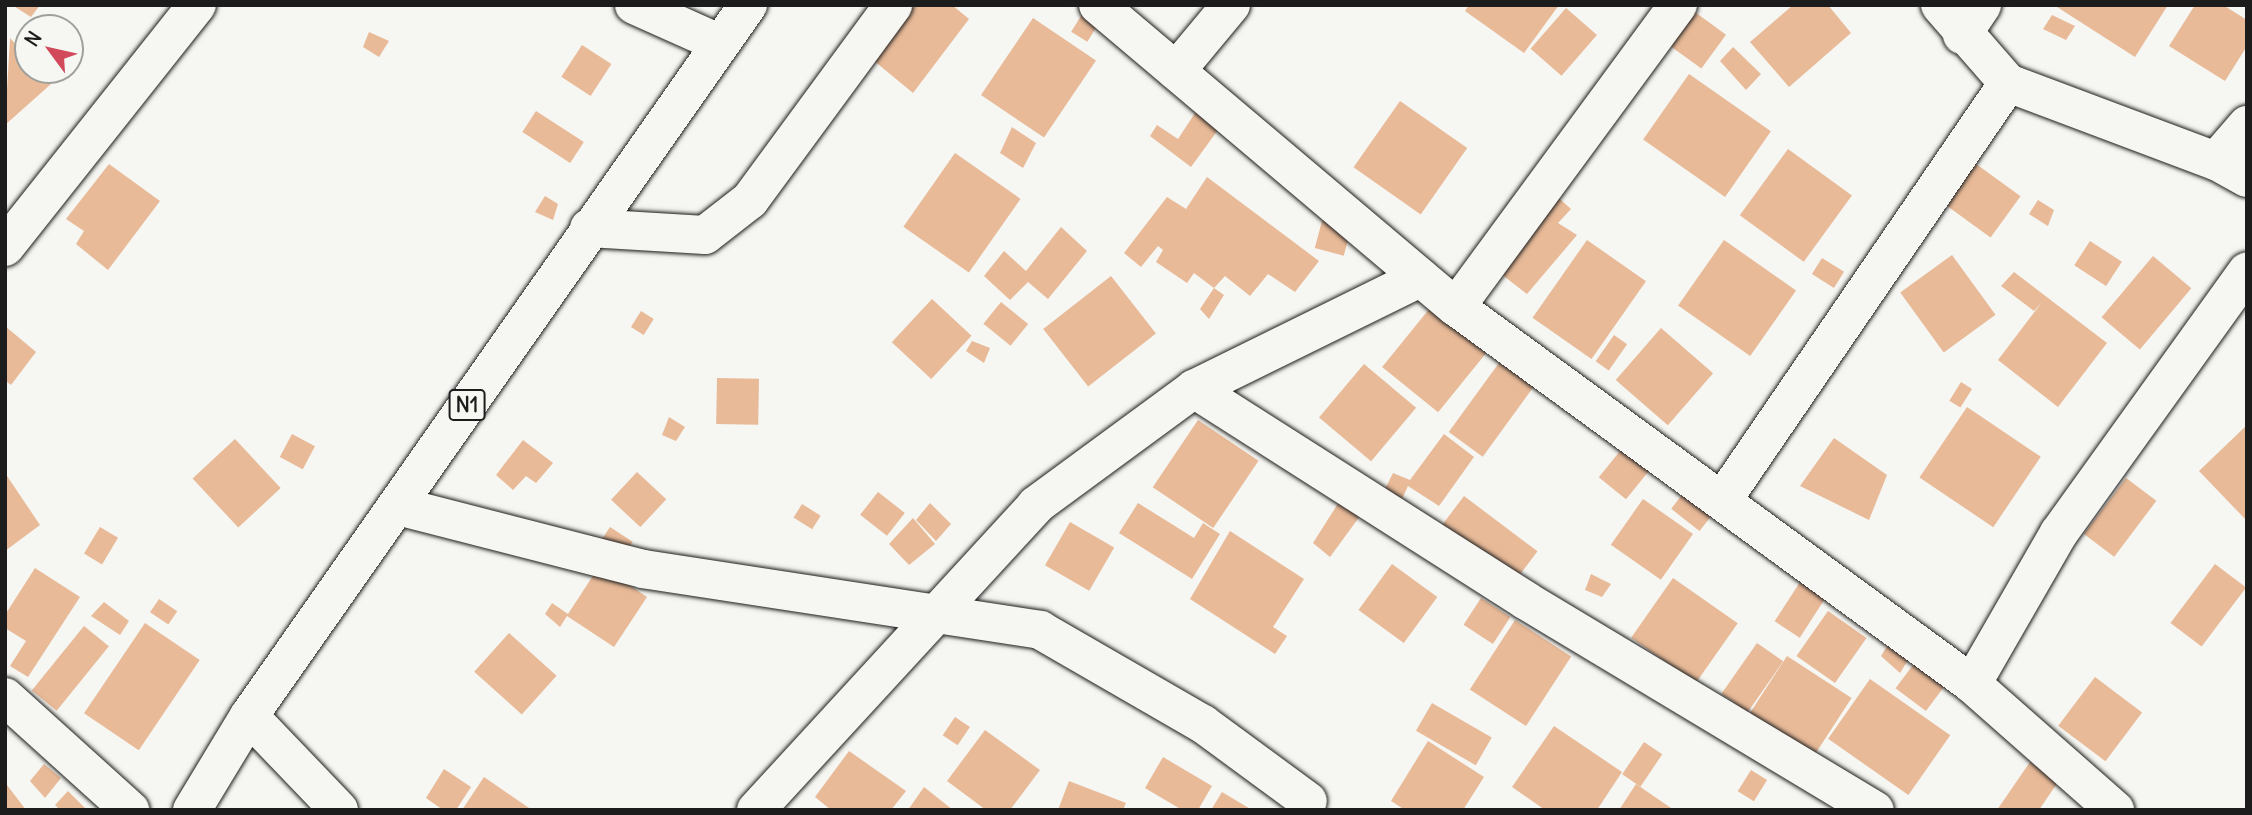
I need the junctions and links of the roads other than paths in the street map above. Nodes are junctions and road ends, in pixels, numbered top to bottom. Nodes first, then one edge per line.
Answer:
1 (197, 5) edge
2 (634, 5) edge
3 (748, 5) edge
4 (893, 5) edge
5 (1098, 5) edge
6 (1231, 5) edge
7 (1678, 5) edge
8 (1962, 15) edge
9 (719, 43) junction
10 (1176, 71) junction
11 (2008, 83) junction
12 (2247, 125) edge
13 (2232, 169) edge
14 (589, 228) junction
15 (5, 247) edge
16 (2247, 271) edge
17 (1420, 278) junction
18 (1456, 307) junction
19 (1194, 389) junction
20 (1724, 498) junction
21 (398, 506) junction
22 (932, 617) junction
23 (1972, 684) junction
24 (5, 697) edge
25 (249, 716) junction
26 (1308, 801) dead end
27 (131, 810) edge
28 (192, 810) edge
29 (339, 810) edge
30 (756, 810) edge
31 (1875, 810) edge
32 (2115, 810) edge

1 - 15 main road
2 - 9 main road
3 - 9 main road, N1
4 - 14 main road
5 - 10 main road
6 - 10 main road
7 - 18 main road
8 - 11 main road
9 - 14 main road, N1
10 - 17 main road
11 - 13 main road
11 - 20 main road
12 - 13 main road
14 - 21 main road, N1
16 - 23 main road
17 - 18 main road
17 - 19 main road
18 - 20 main road
19 - 22 main road
19 - 31 main road
20 - 23 main road
21 - 22 main road
21 - 25 main road, N1
22 - 26 main road
22 - 30 main road
23 - 32 main road
24 - 27 main road
25 - 28 main road, N1
25 - 29 main road

